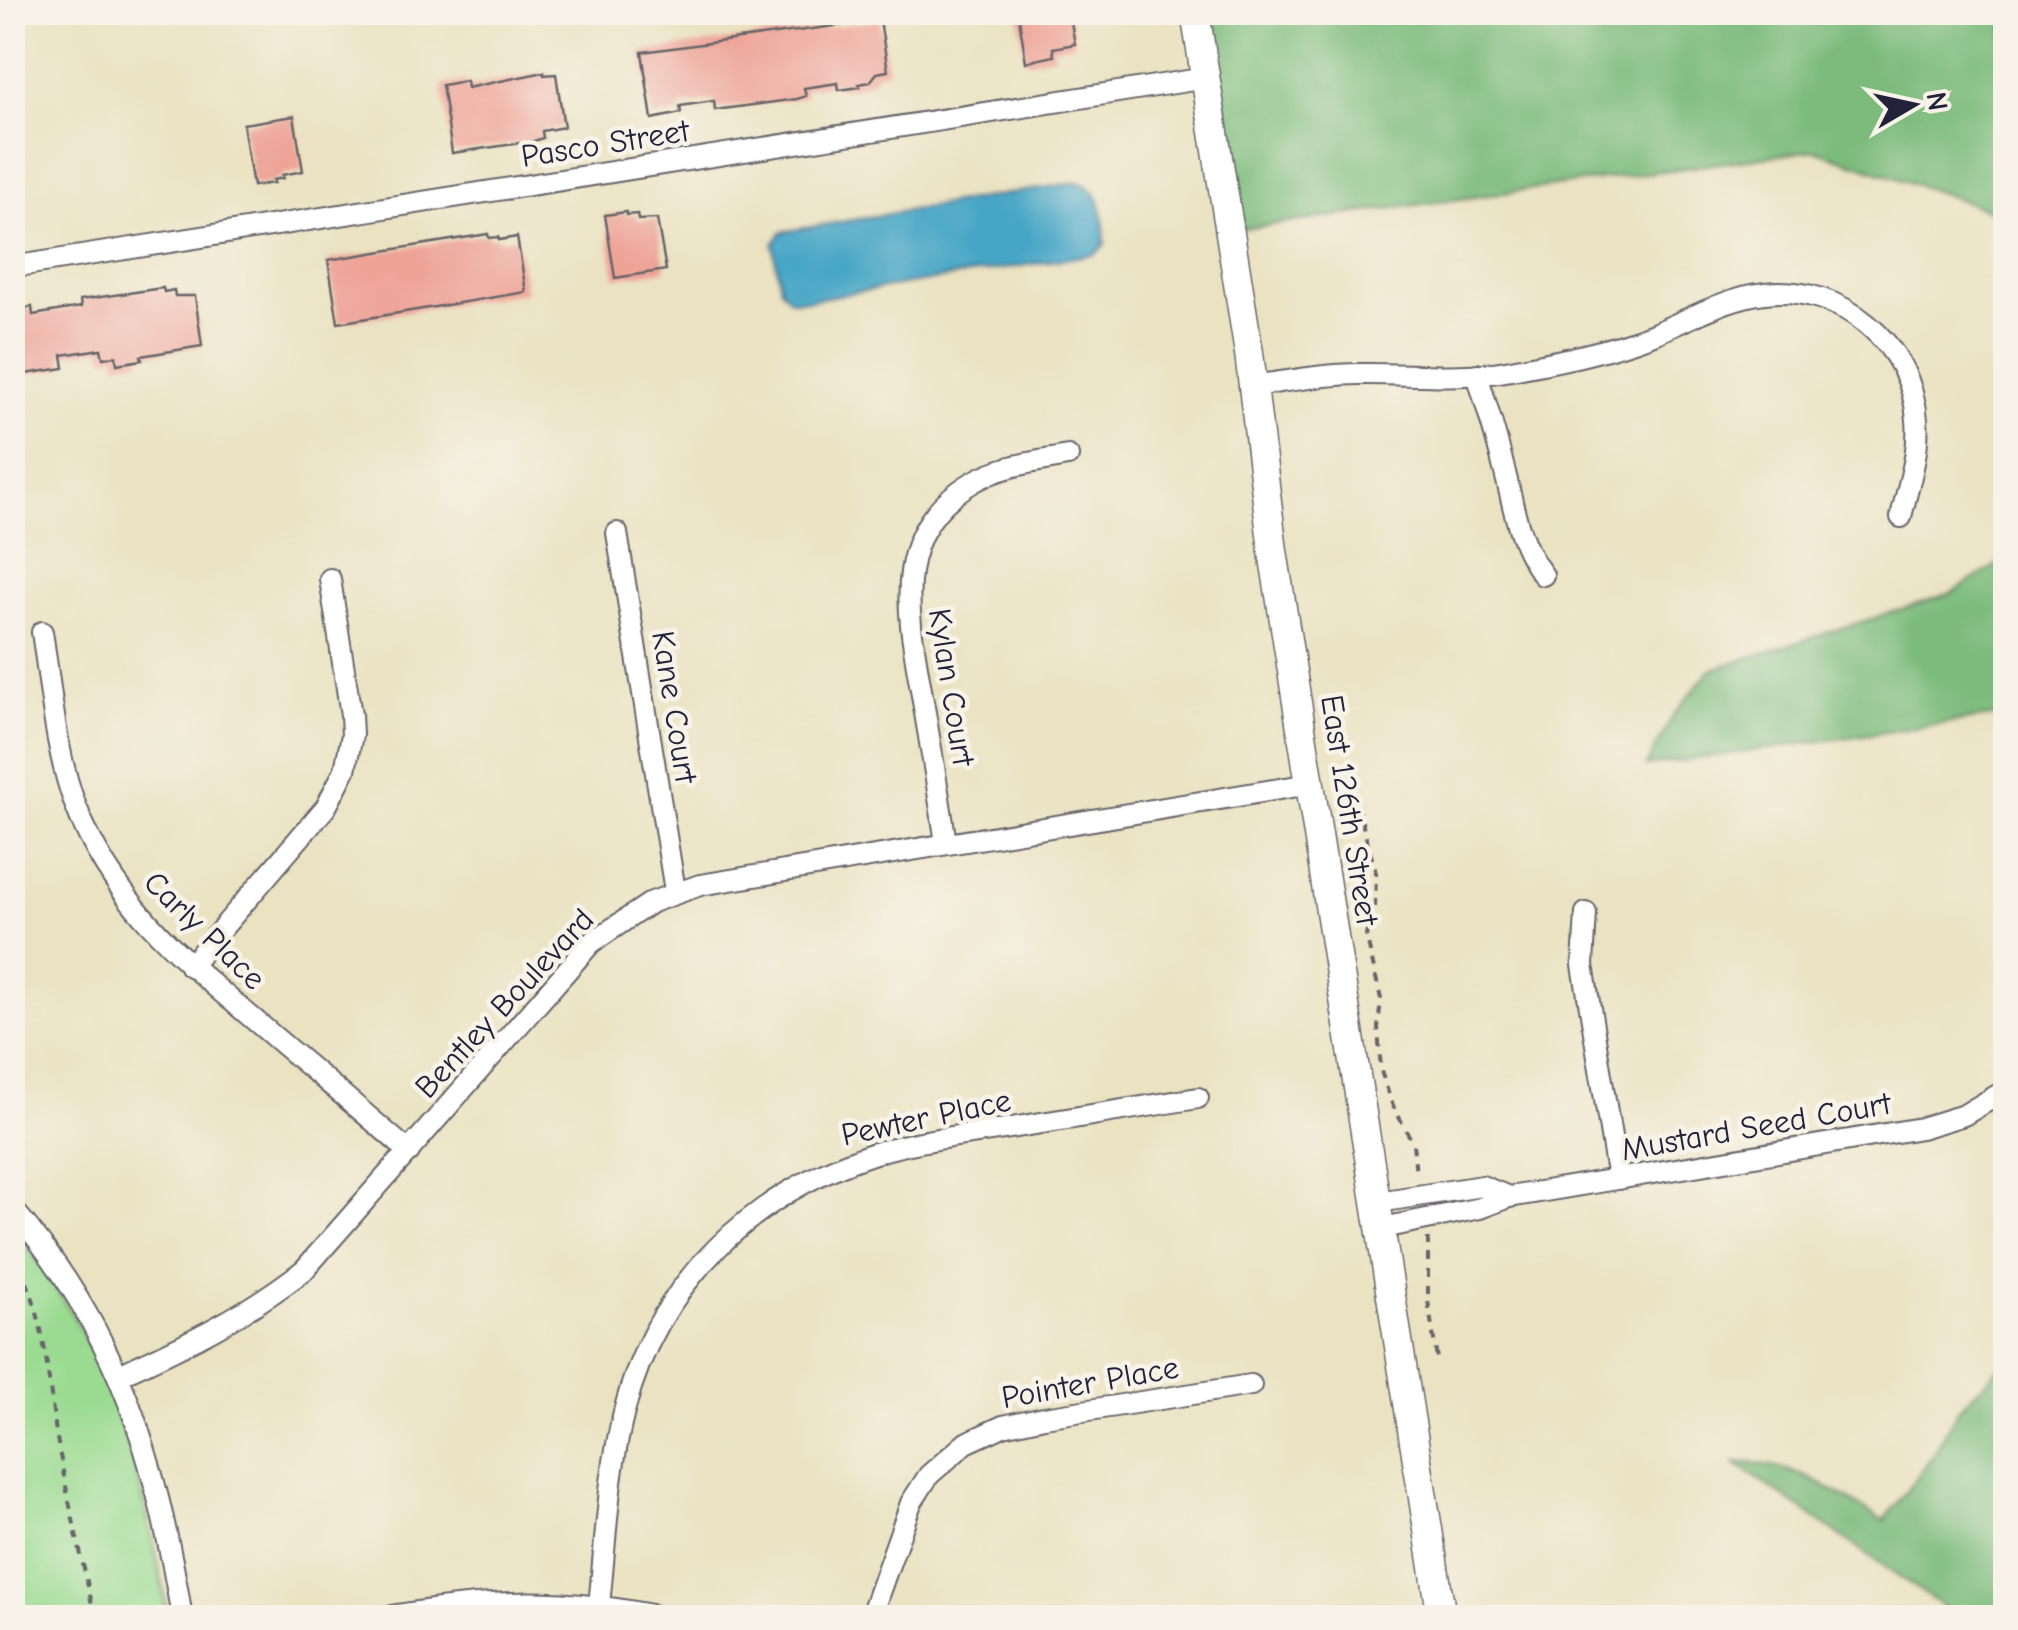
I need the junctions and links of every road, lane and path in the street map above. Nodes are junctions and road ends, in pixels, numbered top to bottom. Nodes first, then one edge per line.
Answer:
1 (1196, 12) edge
2 (1206, 78) junction
3 (12, 268) edge
4 (1477, 374) junction
5 (1254, 386) junction
6 (1068, 456) dead end
7 (1901, 517) dead end
8 (616, 533) dead end
9 (1543, 575) dead end
10 (330, 579) dead end
11 (42, 632) dead end
12 (1310, 784) junction
13 (1353, 790) dead end
14 (946, 843) junction
15 (675, 891) junction
16 (1586, 913) dead end
17 (190, 966) junction
18 (2006, 1090) edge
19 (1198, 1098) dead end
20 (409, 1152) junction
21 (1416, 1179) dead end
22 (1618, 1179) junction
23 (12, 1208) edge
24 (1380, 1215) junction
25 (1426, 1231) dead end
26 (12, 1253) edge
27 (1437, 1359) dead end
28 (118, 1376) junction
29 (1250, 1384) dead end
30 (598, 1605) junction
31 (94, 1618) edge
32 (182, 1618) edge
33 (379, 1618) edge
34 (665, 1618) edge
35 (870, 1618) edge
36 (1442, 1618) edge

1 - 2 main road, East 126th Street
2 - 3 street, Pasco Street
2 - 5 main road, East 126th Street
4 - 5 street
4 - 7 street
4 - 9 street
5 - 12 main road, East 126th Street
6 - 14 street, Kylan Court
8 - 15 street, Kane Court
10 - 17 street
11 - 17 street, Carly Place
12 - 14 street, Bentley Boulevard
12 - 24 main road, East 126th Street
13 - 21 path
14 - 15 street, Bentley Boulevard
15 - 20 street, Bentley Boulevard
16 - 22 street
17 - 20 street, Carly Place
18 - 22 street, Mustard Seed Court
19 - 30 street, Pewter Place
20 - 28 street, Bentley Boulevard
22 - 24 street, Mustard Seed Court
23 - 28 street
24 - 36 main road, East 126th Street
25 - 27 path
26 - 31 path
28 - 32 street
29 - 35 street, Pointer Place
30 - 33 street
30 - 34 street

